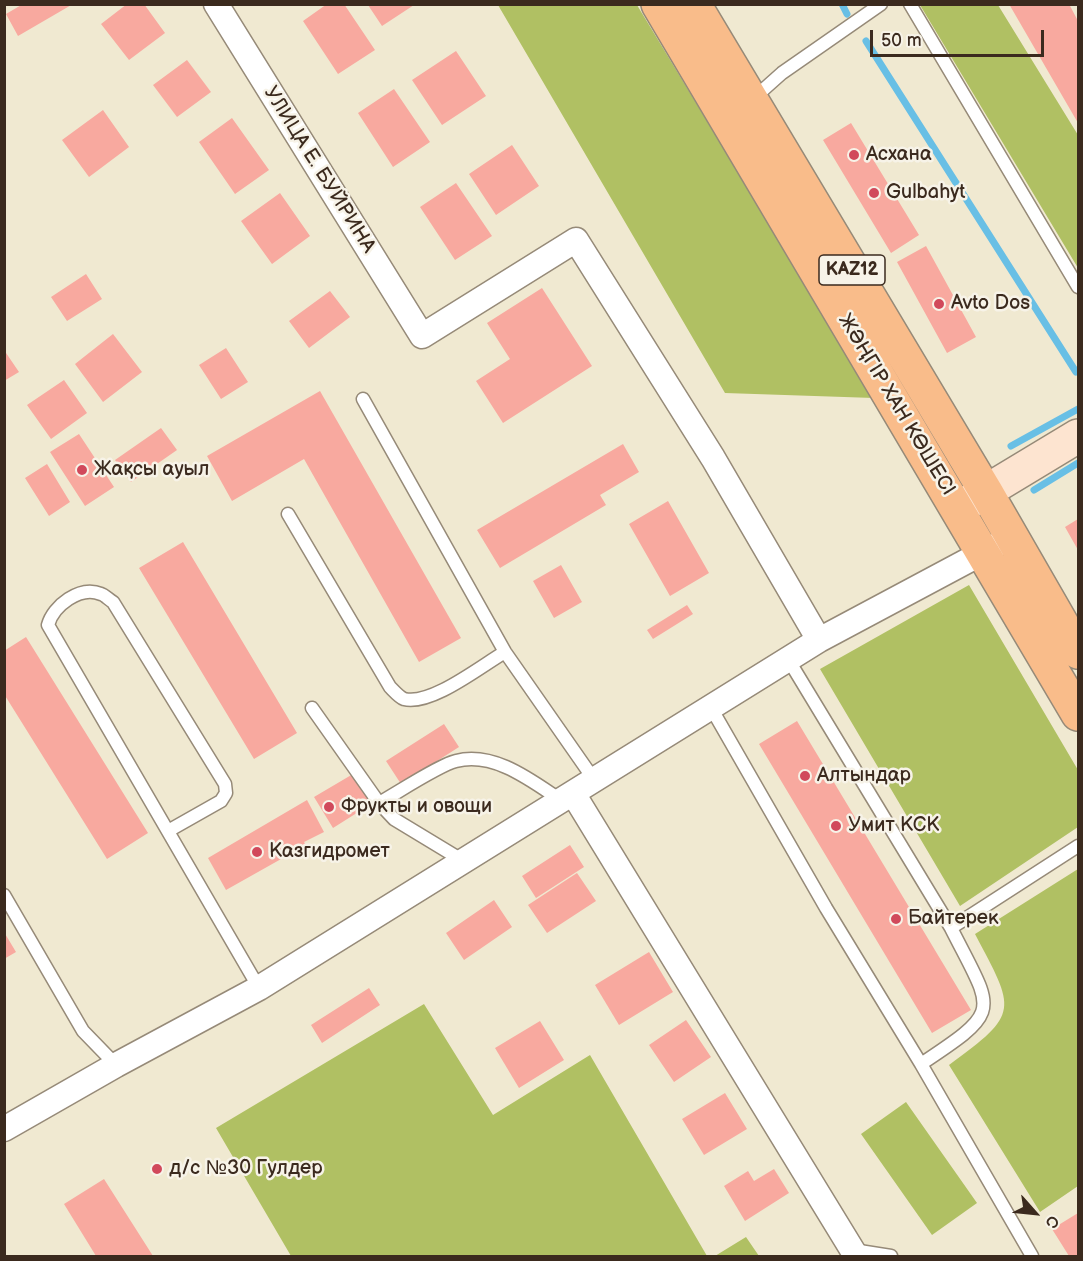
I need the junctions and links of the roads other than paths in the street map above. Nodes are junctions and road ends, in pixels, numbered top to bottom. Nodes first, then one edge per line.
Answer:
1 (216, 4) edge
2 (657, 4) edge
3 (694, 4) edge
4 (880, 4) edge
5 (910, 4) edge
6 (751, 101) junction
7 (1078, 287) edge
8 (363, 399) dead end
9 (1078, 436) edge
10 (986, 492) junction
11 (958, 508) junction
12 (288, 514) dead end
13 (997, 545) junction
14 (819, 640) junction
15 (505, 652) junction
16 (1078, 652) edge
17 (788, 659) junction
18 (710, 706) junction
19 (312, 708) dead end
20 (1078, 714) edge
21 (595, 781) junction
22 (568, 798) junction
23 (379, 803) junction
24 (168, 831) junction
25 (1078, 846) edge
26 (465, 862) junction
27 (4, 895) edge
28 (951, 928) junction
29 (259, 988) junction
30 (921, 1064) junction
31 (116, 1065) junction
32 (4, 1129) edge
33 (854, 1253) edge
34 (891, 1257) edge
35 (1032, 1257) edge

1 - 14 street, УЛИЦА Е. БУЙРИНА
2 - 11 main road, ЖӘҢГІР ХАН КӨШЕСІ / KAZ12
3 - 6 main road, ЖӘҢГІР ХАН КӨШЕСІ / KAZ12
4 - 6 lane
5 - 7 lane
6 - 10 main road, ЖӘҢГІР ХАН КӨШЕСІ / KAZ12
8 - 15 lane
9 - 10 street
10 - 11 street
10 - 13 main road, ЖӘҢГІР ХАН КӨШЕСІ / KAZ12
11 - 13 main road, ЖӘҢГІР ХАН КӨШЕСІ / KAZ12
12 - 15 lane
13 - 14 street
13 - 16 main road, ЖӘҢГІР ХАН КӨШЕСІ / KAZ12
13 - 20 main road, ЖӘҢГІР ХАН КӨШЕСІ / KAZ12
14 - 17 street
15 - 21 lane
17 - 18 street
17 - 28 lane
18 - 21 street
18 - 30 lane
19 - 23 lane
21 - 22 street
22 - 23 lane
22 - 26 street
22 - 33 street
23 - 26 lane
24 - 24 lane
24 - 29 lane
25 - 28 lane
26 - 29 street
27 - 31 lane
28 - 30 lane
29 - 31 street
30 - 35 lane
31 - 32 street
33 - 34 lane

